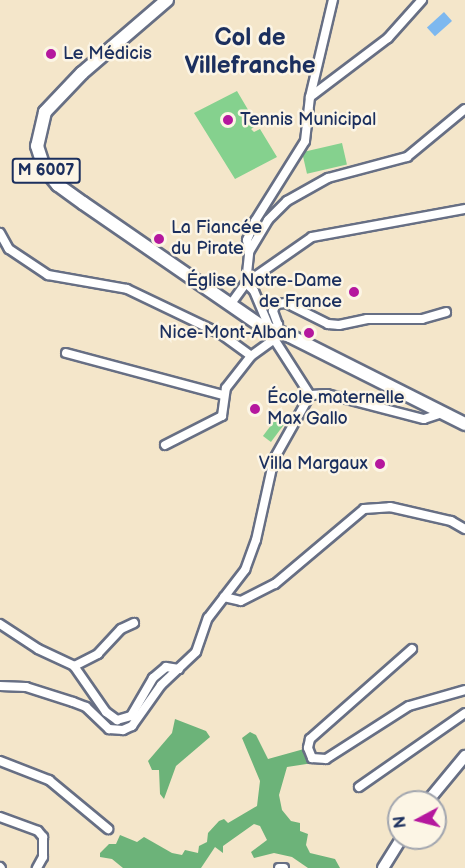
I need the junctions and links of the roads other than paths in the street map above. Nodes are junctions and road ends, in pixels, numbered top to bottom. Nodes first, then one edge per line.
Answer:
1 (167, 0) edge
2 (333, 0) edge
3 (422, 0) edge
4 (310, 97) junction
5 (465, 109) edge
6 (465, 209) edge
7 (0, 232) edge
8 (249, 252) junction
9 (246, 283) junction
10 (230, 305) junction
11 (446, 312) dead end
12 (274, 333) junction
13 (66, 353) dead end
14 (251, 357) junction
15 (223, 395) junction
16 (310, 395) junction
17 (424, 404) junction
18 (443, 413) junction
19 (415, 415) junction
20 (465, 424) edge
21 (165, 445) dead end
22 (465, 529) edge
23 (224, 597) junction
24 (134, 623) dead end
25 (0, 624) edge
26 (412, 650) dead end
27 (74, 666) junction
28 (179, 669) junction
29 (159, 673) junction
30 (167, 679) junction
31 (0, 686) edge
32 (465, 690) edge
33 (465, 713) edge
34 (465, 756) edge
35 (0, 761) edge
36 (359, 788) dead end
37 (436, 790) edge
38 (0, 817) edge
39 (108, 829) dead end
40 (394, 850) edge
41 (38, 868) edge
42 (279, 868) edge
43 (284, 868) edge
44 (383, 868) edge

1 - 10 main road, M 6007
2 - 4 street
3 - 4 street
4 - 8 street
5 - 8 street
6 - 9 street
7 - 14 street
8 - 9 street
9 - 10 street
9 - 12 street
10 - 12 main road, M 6007
11 - 12 street
12 - 14 street
12 - 16 street
12 - 17 main road, M 6007
13 - 15 street
14 - 15 street
15 - 21 street
16 - 19 street
16 - 23 street
17 - 18 main road, M 6007
17 - 19 street
18 - 19 street
18 - 20 main road, M 6007
22 - 23 street
23 - 28 street
24 - 27 street
25 - 27 street
26 - 32 street
27 - 29 street
28 - 29 street
28 - 30 street
29 - 30 street
30 - 31 street
33 - 36 street
34 - 37 street
35 - 39 street
38 - 41 street
40 - 44 street
42 - 43 street

